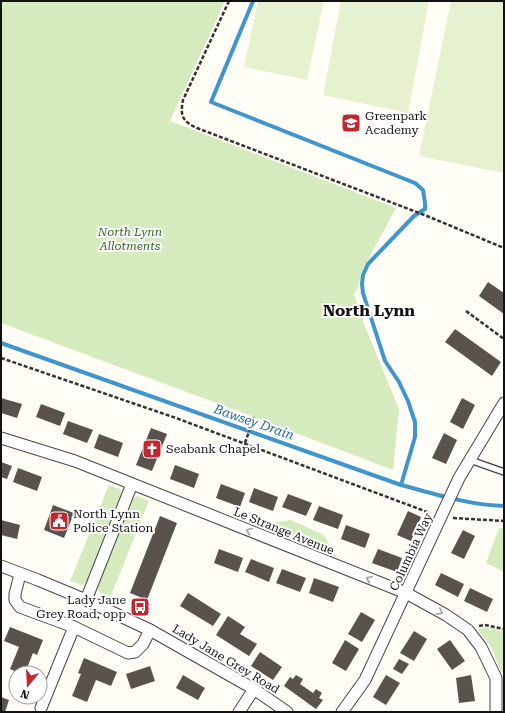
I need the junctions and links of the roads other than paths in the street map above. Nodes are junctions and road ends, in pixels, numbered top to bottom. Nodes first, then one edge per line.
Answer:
1 (504, 403) edge
2 (1, 438) edge
3 (470, 460) junction
4 (504, 472) edge
5 (132, 484) junction
6 (1, 566) edge
7 (20, 574) junction
8 (406, 594) junction
9 (86, 600) junction
10 (74, 627) junction
11 (150, 630) junction
12 (48, 679) edge
13 (254, 689) junction
14 (41, 705) edge
15 (41, 708) dead end
16 (239, 712) edge
17 (287, 712) edge
18 (342, 712) edge
19 (496, 712) edge

1 - 3 street, Columbia Way
2 - 5 street, Le Strange Avenue
3 - 4 lane
3 - 8 street, Columbia Way
8 -> 5 street, Le Strange Avenue
5 - 9 street
6 - 7 street, Lady Jane Grey Road
7 - 9 street, Lady Jane Grey Road
7 - 10 street
8 - 18 street, Columbia Way
8 -> 19 street, Le Strange Avenue
9 - 11 street, Lady Jane Grey Road
10 - 11 street
10 - 12 street
11 - 13 street, Lady Jane Grey Road
13 - 16 street
13 - 17 street, Lady Jane Grey Road
14 - 15 street

